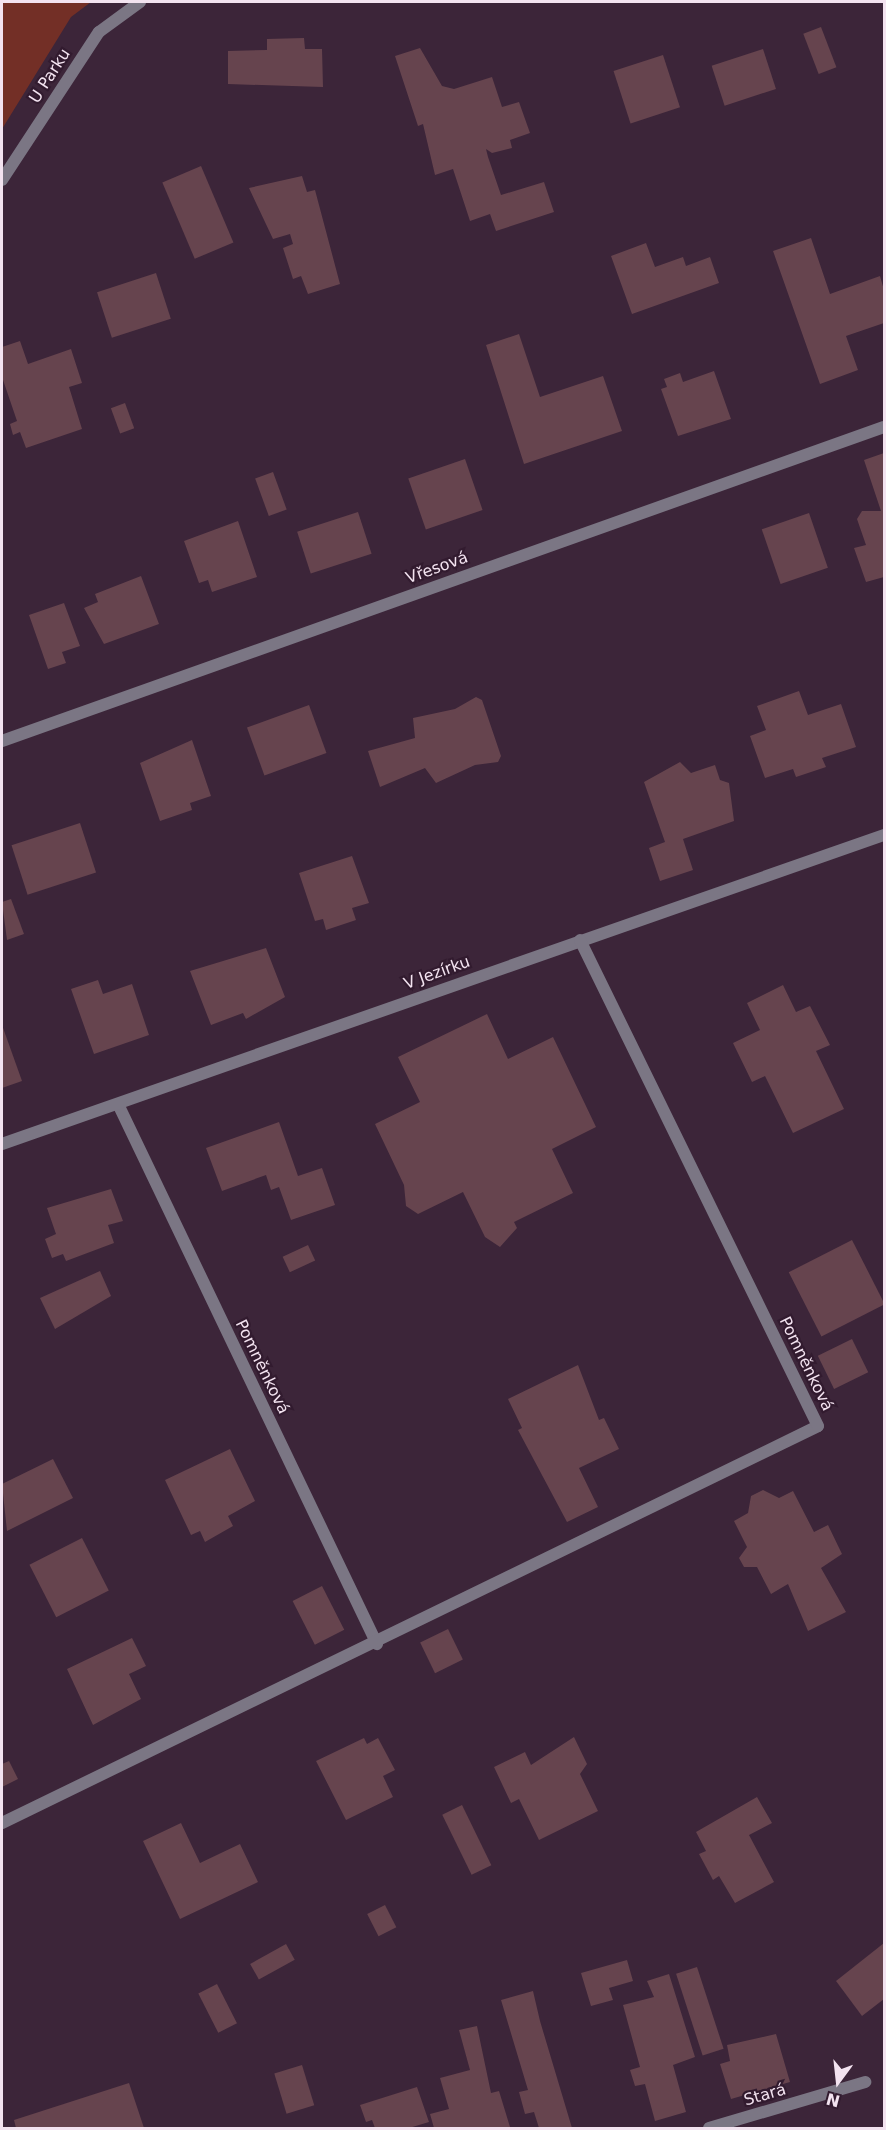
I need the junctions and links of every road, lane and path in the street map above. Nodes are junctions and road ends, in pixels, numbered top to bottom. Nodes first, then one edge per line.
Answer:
1 (140, 2) edge
2 (2, 180) edge
3 (885, 427) edge
4 (2, 741) edge
5 (885, 835) edge
6 (580, 940) junction
7 (118, 1104) junction
8 (2, 1144) edge
9 (377, 1644) junction
10 (2, 1823) edge
11 (865, 2082) dead end
12 (709, 2128) edge

1 - 2 street, U Parku
3 - 4 street, Vřesová
5 - 6 street, V Jezírku
6 - 7 street, V Jezírku
6 - 9 street, Pomněnková
7 - 8 street, V Jezírku
7 - 9 street, Pomněnková
9 - 10 street, Pomněnková
11 - 12 street, Stará

